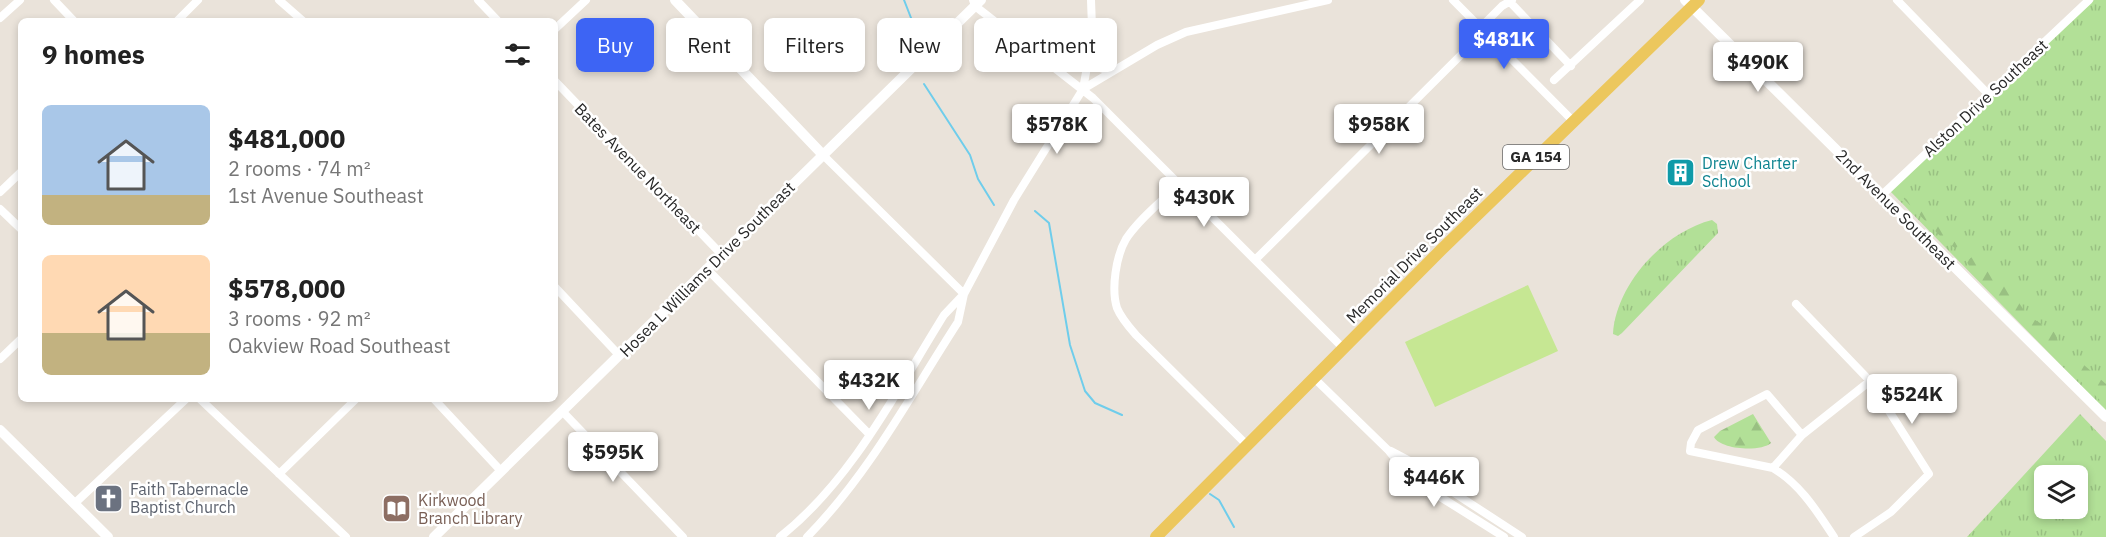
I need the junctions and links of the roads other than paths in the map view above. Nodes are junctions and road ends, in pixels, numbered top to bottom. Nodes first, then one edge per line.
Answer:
1 (20, 0) edge
2 (54, 0) edge
3 (198, 0) edge
4 (279, 0) edge
5 (478, 0) edge
6 (586, 0) edge
7 (675, 0) edge
8 (1091, 0) edge
9 (1328, 0) edge
10 (1453, 0) edge
11 (1640, 0) edge
12 (1897, 0) edge
13 (2089, 0) edge
14 (1510, 1) edge
15 (976, 2) edge
16 (1692, 2) edge
17 (0, 18) edge
18 (71, 18) edge
19 (180, 18) edge
20 (300, 18) edge
21 (495, 18) edge
22 (1092, 18) edge
23 (558, 26) edge
24 (1482, 30) junction
25 (1571, 66) junction
26 (1117, 69) edge
27 (1086, 72) edge
28 (1112, 72) edge
29 (1554, 80) dead end
30 (558, 84) edge
31 (1083, 89) junction
32 (1989, 94) junction
33 (1574, 122) junction
34 (823, 155) junction
35 (18, 175) edge
36 (1178, 185) junction
37 (0, 192) edge
38 (1882, 195) junction
39 (0, 209) edge
40 (18, 226) edge
41 (722, 255) junction
42 (1256, 260) junction
43 (707, 269) junction
44 (558, 290) edge
45 (964, 294) junction
46 (1796, 304) dead end
47 (18, 342) edge
48 (1344, 349) junction
49 (619, 355) junction
50 (0, 359) edge
51 (1314, 378) junction
52 (1870, 381) junction
53 (183, 402) edge
54 (203, 402) edge
55 (353, 402) edge
56 (437, 402) edge
57 (562, 411) junction
58 (2106, 417) edge
59 (0, 430) edge
60 (869, 434) junction
61 (1802, 435) junction
62 (1247, 445) junction
63 (1389, 451) junction
64 (1773, 468) junction
65 (501, 471) junction
66 (279, 474) junction
67 (74, 504) junction
68 (108, 537) edge
69 (345, 537) edge
70 (434, 537) edge
71 (683, 537) edge
72 (780, 537) edge
73 (807, 537) edge
74 (1156, 537) edge
75 (1504, 537) edge
76 (1522, 537) edge
77 (1834, 537) edge
78 (1854, 537) edge

1 - 17 street
2 - 18 street
3 - 19 street
4 - 20 street
5 - 21 street
6 - 23 street
7 - 34 street
8 - 22 street
9 - 26 street
10 - 24 street
11 - 25 street
12 - 32 street
13 - 32 street, Alston Drive Southeast
14 - 24 street
14 - 25 street
15 - 31 street
15 - 34 street, Hosea L Williams Drive Southeast
16 - 33 main road, Memorial Drive Southeast / GA 154
16 - 38 street, 2nd Avenue Southeast
24 - 33 street
24 - 42 street
25 - 29 street
27 - 31 street
28 - 31 street
30 - 41 street, Bates Avenue Northeast
31 - 36 street
31 - 45 street
32 - 38 street, Alston Drive Southeast
33 - 48 main road, Memorial Drive Southeast / GA 154
34 - 41 street, Hosea L Williams Drive Southeast
34 - 45 street
35 - 37 street
36 - 42 street
36 - 62 street
38 - 58 street, 2nd Avenue Southeast
39 - 40 street
41 - 43 street, Hosea L Williams Drive Southeast
42 - 48 street
43 - 49 street, Hosea L Williams Drive Southeast
43 - 60 street
44 - 49 street
45 - 60 street
45 - 73 street
46 - 52 street
47 - 50 street
48 - 51 main road, Memorial Drive Southeast / GA 154
49 - 57 street, Hosea L Williams Drive Southeast
51 - 62 main road, Memorial Drive Southeast / GA 154
51 - 63 street
52 - 61 street
52 - 78 street
53 - 67 street
54 - 66 street
55 - 66 street
56 - 65 street
57 - 65 street, Hosea L Williams Drive Southeast
57 - 71 street
59 - 67 street
60 - 72 street
61 - 64 street
61 - 64 street
62 - 74 main road, Memorial Drive Southeast / GA 154
63 - 75 street
63 - 76 street
64 - 77 street
65 - 70 street, Hosea L Williams Drive Southeast
66 - 69 street
67 - 68 street

